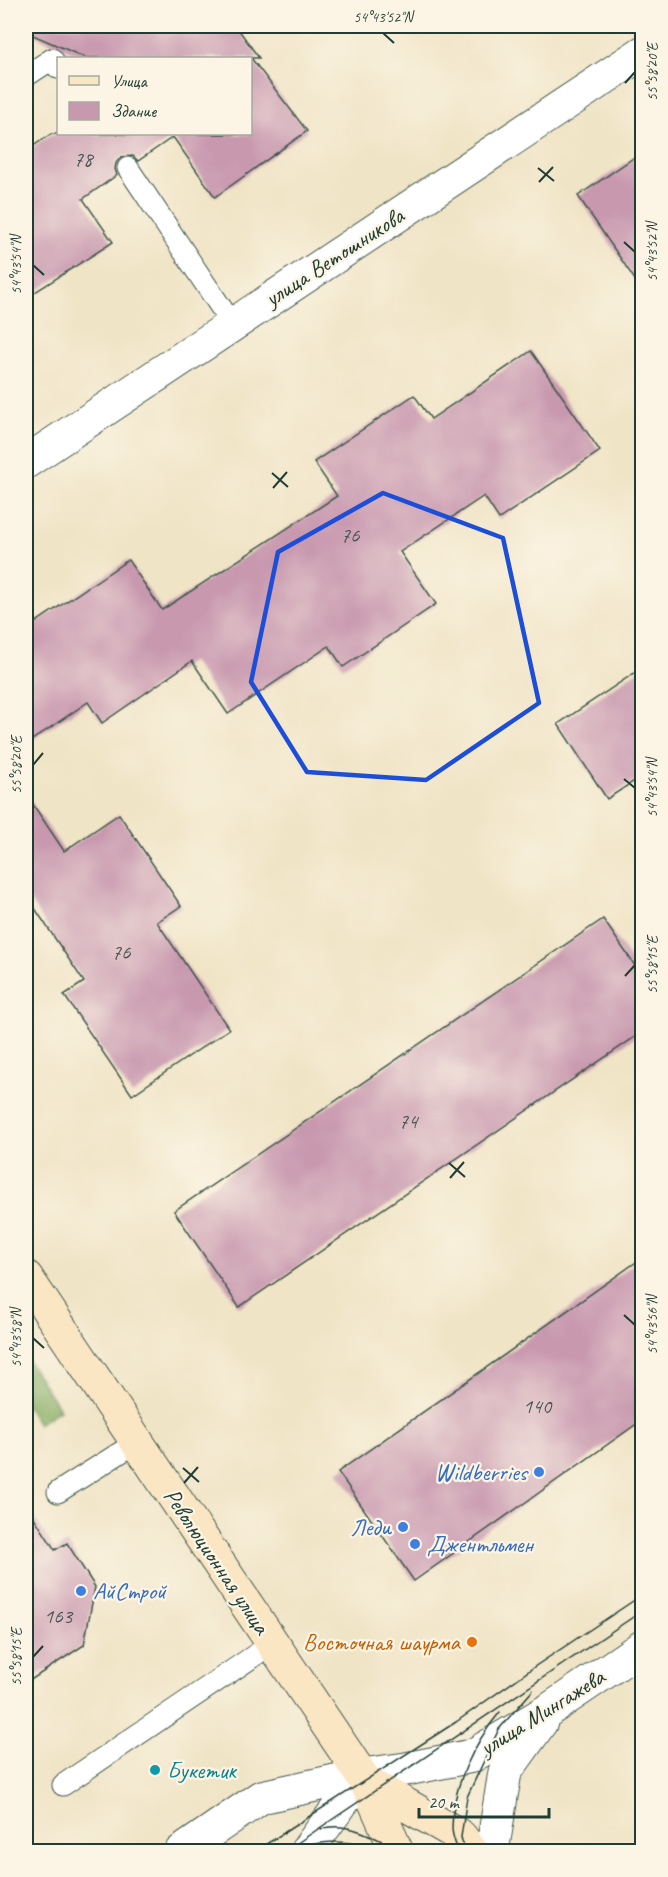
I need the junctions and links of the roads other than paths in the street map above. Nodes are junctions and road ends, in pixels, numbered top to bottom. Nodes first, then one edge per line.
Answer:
1 (642, 53) edge
2 (57, 66) edge
3 (26, 76) edge
4 (128, 168) dead end
5 (232, 324) junction
6 (26, 462) edge
7 (26, 1277) edge
8 (137, 1442) junction
9 (58, 1492) dead end
10 (273, 1643) junction
11 (642, 1647) edge
12 (549, 1710) junction
13 (364, 1778) junction
14 (63, 1785) dead end
15 (181, 1851) edge
16 (306, 1851) edge
17 (397, 1851) edge
18 (472, 1851) edge
19 (492, 1851) edge

1 - 5 street, улица Ветошникова
2 - 3 lane
4 - 5 lane
5 - 6 street, улица Ветошникова
7 - 8 main road, Революционная улица
8 - 9 lane
8 - 10 main road, Революционная улица
10 - 13 main road, Революционная улица
10 - 14 lane
11 - 12 street, улица Мингажева
12 - 13 street, улица Мингажева
12 - 19 street
13 - 15 street, улица Мингажева
13 - 16 street
13 - 17 main road, Революционная улица
13 - 18 main road

